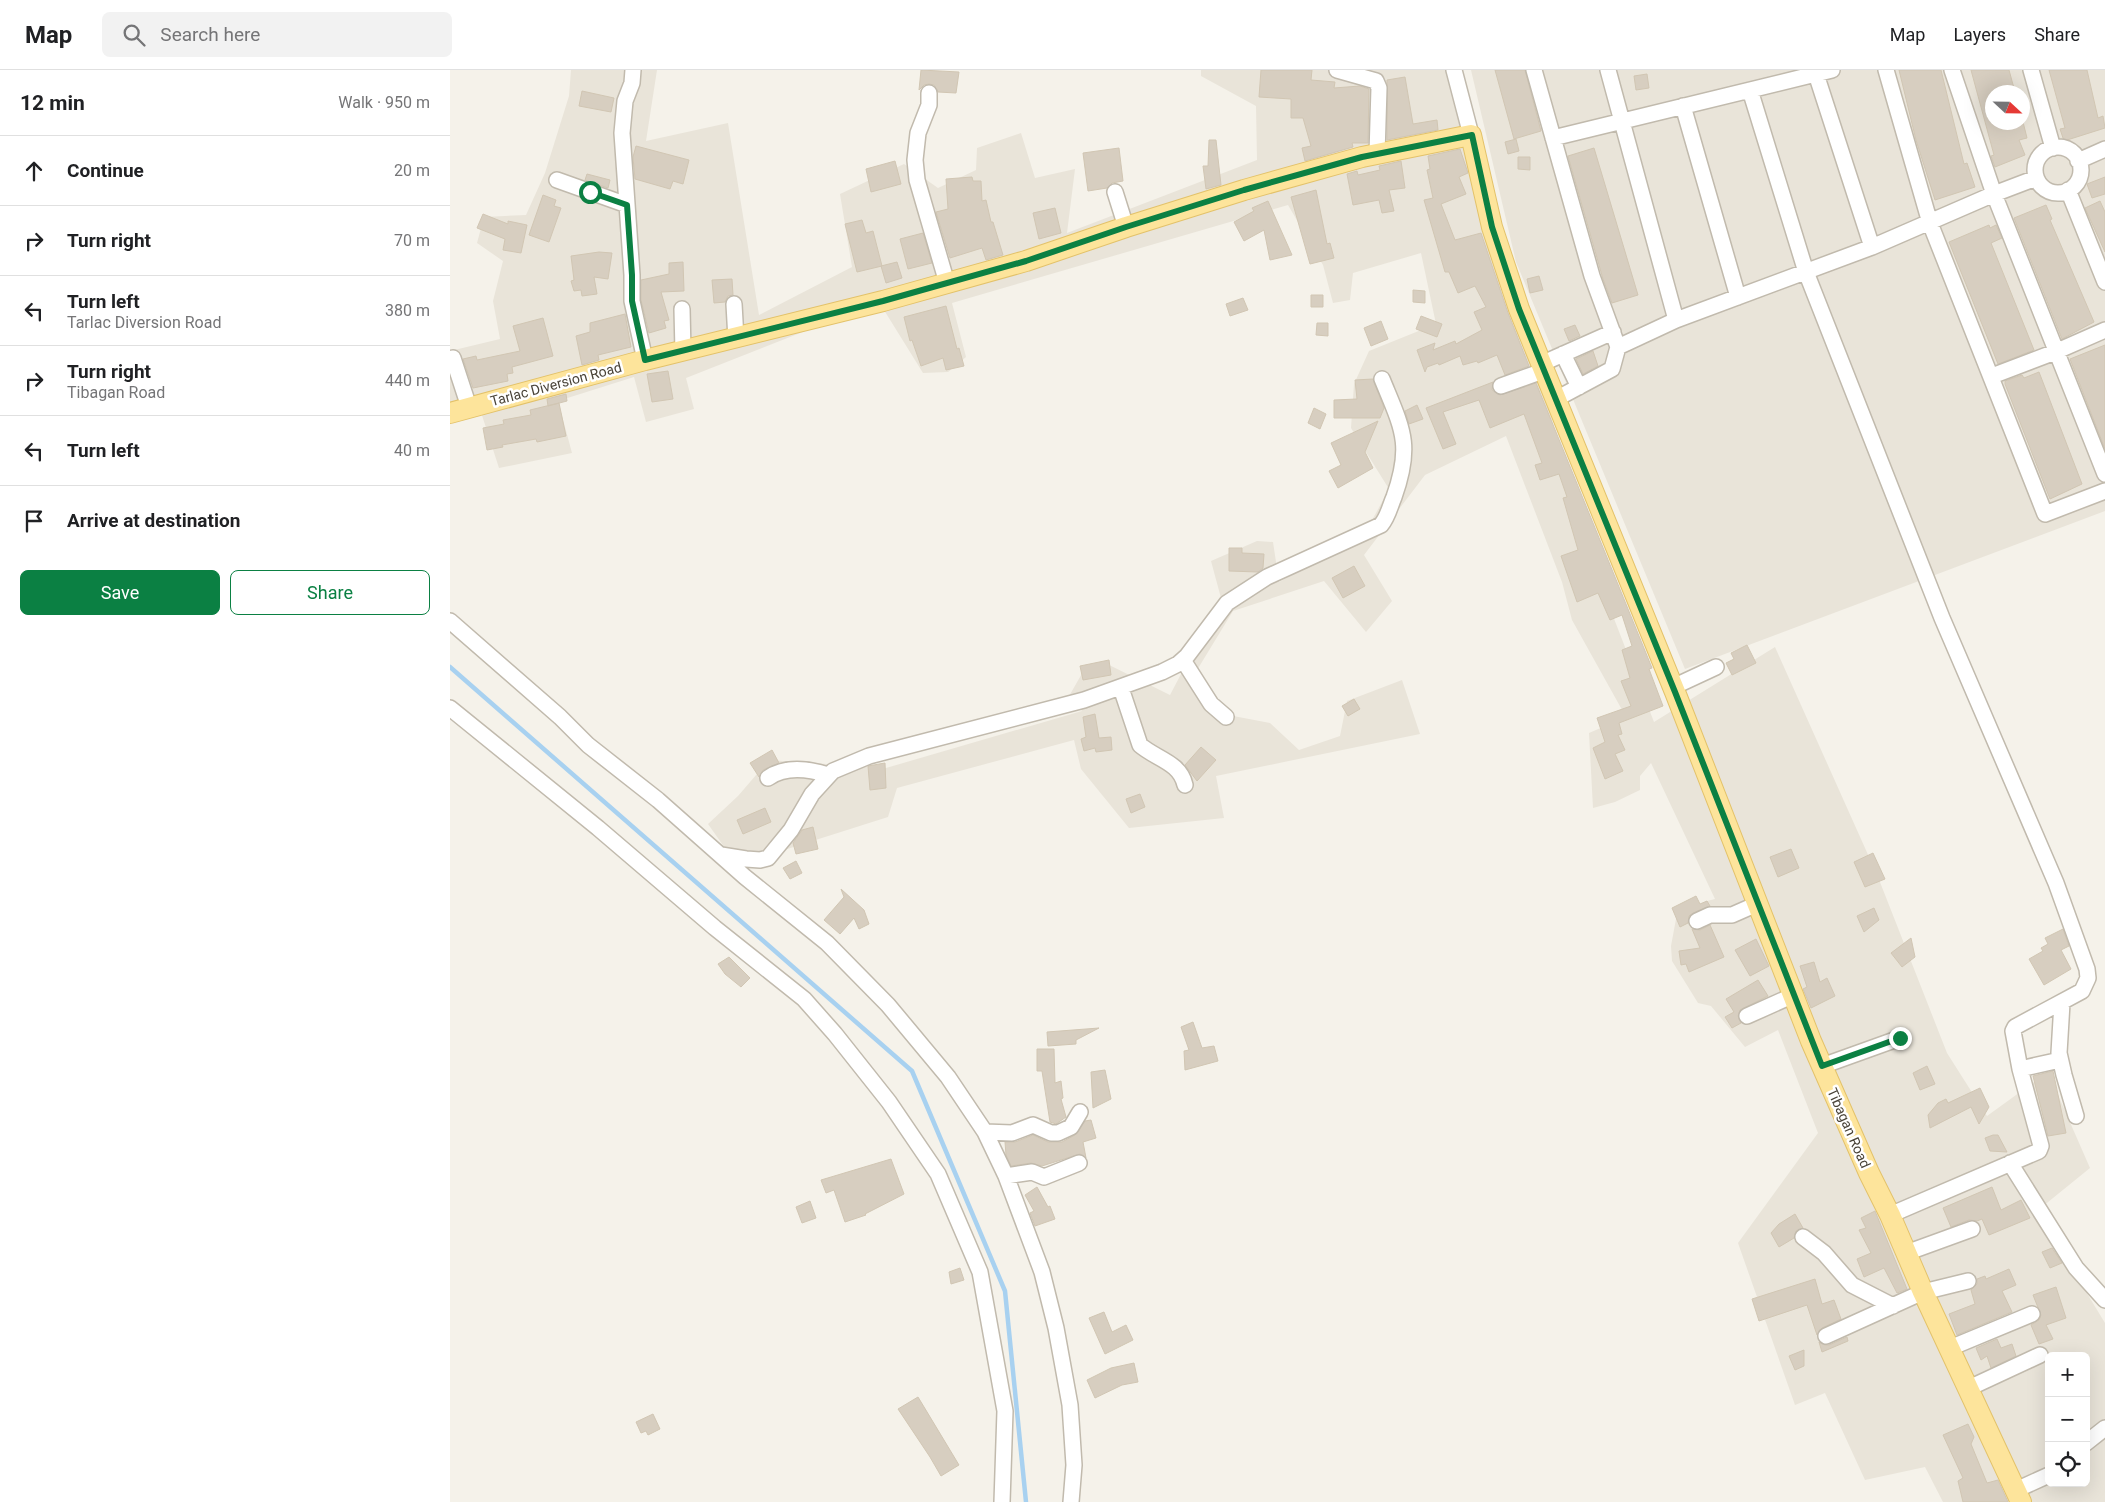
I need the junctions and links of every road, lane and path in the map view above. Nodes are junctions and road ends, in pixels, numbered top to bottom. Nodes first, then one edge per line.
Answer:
1 (633, 70) edge
2 (1337, 70) edge
3 (1454, 70) edge
4 (1534, 70) edge
5 (1608, 70) edge
6 (1832, 70) edge
7 (1886, 70) edge
8 (1952, 70) edge
9 (2031, 70) edge
10 (1816, 74) junction
11 (1750, 90) junction
12 (929, 94) dead end
13 (1683, 106) junction
14 (1621, 121) junction
15 (1472, 135) junction
16 (1553, 138) junction
17 (2053, 148) junction
18 (2105, 149) edge
19 (1377, 154) junction
20 (2078, 160) junction
21 (2036, 178) junction
22 (557, 180) dead end
23 (2068, 190) junction
24 (1115, 192) dead end
25 (1994, 194) junction
26 (627, 205) junction
27 (1930, 223) junction
28 (1126, 227) junction
29 (1872, 248) junction
30 (1806, 272) junction
31 (2105, 282) edge
32 (947, 283) junction
33 (1738, 297) junction
34 (734, 304) dead end
35 (682, 308) dead end
36 (1676, 320) junction
37 (2105, 330) edge
38 (1613, 332) junction
39 (736, 339) junction
40 (1618, 347) junction
41 (682, 352) junction
42 (2055, 352) junction
43 (1563, 354) junction
44 (453, 358) dead end
45 (645, 360) junction
46 (1542, 368) junction
47 (1992, 376) junction
48 (1382, 379) dead end
49 (1501, 386) dead end
50 (1579, 387) junction
51 (1556, 399) junction
52 (469, 407) junction
53 (450, 413) edge
54 (2105, 474) edge
55 (2105, 491) edge
56 (450, 621) edge
57 (1183, 660) junction
58 (1716, 667) dead end
59 (1673, 687) junction
60 (1121, 688) junction
61 (450, 708) edge
62 (1226, 718) dead end
63 (828, 775) junction
64 (768, 778) dead end
65 (1185, 785) dead end
66 (720, 855) junction
67 (1757, 904) junction
68 (1697, 921) dead end
69 (1794, 994) junction
70 (2062, 1003) junction
71 (1747, 1016) dead end
72 (1900, 1038) dead end
73 (2060, 1060) junction
74 (1822, 1066) junction
75 (2020, 1069) junction
76 (1080, 1112) dead end
77 (2076, 1116) dead end
78 (985, 1132) junction
79 (1079, 1163) dead end
80 (2010, 1163) junction
81 (1006, 1176) junction
82 (1890, 1215) junction
83 (1972, 1230) dead end
84 (1803, 1237) dead end
85 (1906, 1253) junction
86 (1968, 1281) dead end
87 (1923, 1292) junction
88 (2105, 1300) edge
89 (1893, 1306) junction
90 (2032, 1314) dead end
91 (1826, 1336) dead end
92 (1950, 1348) junction
93 (2040, 1356) dead end
94 (1968, 1388) junction
95 (2105, 1428) edge
96 (2087, 1442) edge
97 (2045, 1479) edge
98 (2018, 1496) edge
99 (1002, 1502) edge
100 (1071, 1502) edge

1 - 26 street
2 - 19 street
3 - 15 street, Tibagan Road
4 - 16 street
5 - 14 street
6 - 10 street
7 - 27 street
8 - 25 street
9 - 17 street
10 - 11 street
10 - 29 street
11 - 13 street
11 - 30 street
12 - 32 street
13 - 14 street
13 - 33 street
14 - 16 street
14 - 36 street
15 - 19 main road, Tarlac Diversion Road
15 - 46 main road, Tibagan Road
16 - 38 street
17 - 20 street
17 - 21 street
18 - 20 street
19 - 28 main road, Tarlac Diversion Road
20 - 23 street
21 - 23 street
21 - 25 street
22 - 26 street
23 - 31 street
24 - 28 street
25 - 27 street
25 - 42 street
26 - 45 street
27 - 29 street
27 - 47 street
28 - 32 main road, Tarlac Diversion Road
29 - 30 street
30 - 33 street
30 - 70 street
32 - 39 main road, Tarlac Diversion Road
33 - 36 street
34 - 39 street
35 - 41 street
36 - 40 street
37 - 42 street
38 - 40 street
38 - 43 street
39 - 41 main road, Tarlac Diversion Road
40 - 50 street
41 - 45 main road, Tarlac Diversion Road
42 - 47 street
42 - 54 street
43 - 46 street
43 - 50 street
44 - 52 street
45 - 52 main road, Tarlac Diversion Road
46 - 49 street
46 - 51 main road, Tibagan Road
47 - 55 street
48 - 57 street
50 - 51 street
51 - 59 main road, Tibagan Road
52 - 53 main road, Tarlac Diversion Road
56 - 66 street
57 - 60 street
57 - 62 street
58 - 59 street
59 - 67 main road, Tibagan Road
60 - 63 street
60 - 65 street
61 - 99 street
63 - 64 street
63 - 66 street
66 - 78 street
67 - 68 street
67 - 69 main road, Tibagan Road
69 - 71 street
69 - 74 main road, Tibagan Road
70 - 73 street
70 - 75 street
72 - 74 street
73 - 75 street
73 - 77 street
74 - 82 main road, Tibagan Road
75 - 80 street
76 - 78 street
78 - 81 street
79 - 81 street
80 - 82 street
80 - 88 street
81 - 100 street
82 - 85 main road, Tibagan Road
83 - 85 street
84 - 89 street
85 - 87 main road, Tibagan Road
86 - 87 street
87 - 89 street
87 - 92 main road, Tibagan Road
89 - 91 street
90 - 92 street
92 - 94 main road, Tibagan Road
93 - 94 street
94 - 98 main road, Tibagan Road
95 - 96 street
97 - 98 street

